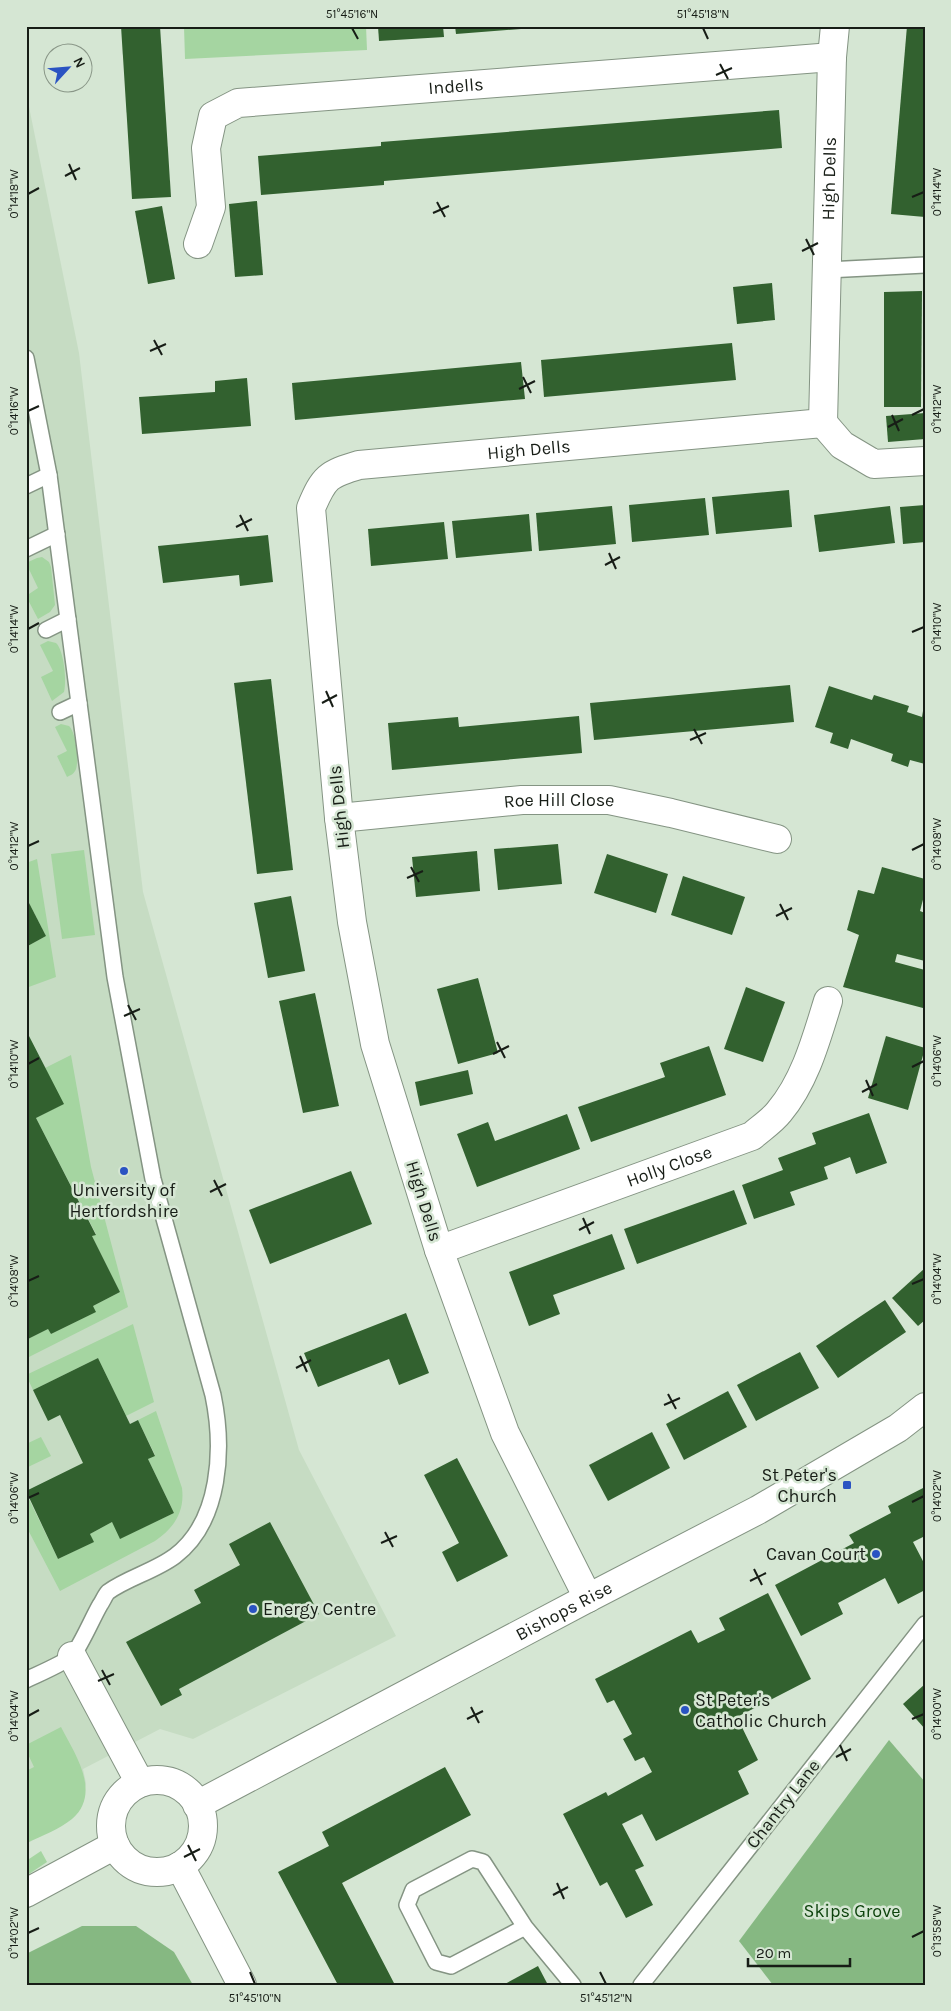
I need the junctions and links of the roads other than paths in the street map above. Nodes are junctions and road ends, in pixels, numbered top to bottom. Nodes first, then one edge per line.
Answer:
1 (835, 26) edge
2 (832, 57) junction
3 (198, 244) dead end
4 (925, 265) edge
5 (827, 270) junction
6 (26, 358) edge
7 (823, 422) junction
8 (925, 461) edge
9 (49, 475) junction
10 (26, 486) edge
11 (57, 534) junction
12 (26, 549) edge
13 (68, 619) junction
14 (46, 630) dead end
15 (78, 703) junction
16 (60, 712) dead end
17 (339, 818) junction
18 (777, 838) dead end
19 (828, 1001) dead end
20 (439, 1250) junction
21 (925, 1407) edge
22 (588, 1598) junction
23 (925, 1624) edge
24 (72, 1656) junction
25 (26, 1680) edge
26 (140, 1783) junction
27 (197, 1805) junction
28 (116, 1845) junction
29 (180, 1866) junction
30 (26, 1893) edge
31 (525, 1927) junction
32 (242, 1985) edge
33 (573, 1985) edge
34 (641, 1985) edge

1 - 2 street, High Dells
2 - 3 street, Indells
2 - 5 street, High Dells
4 - 5 lane
5 - 7 street, High Dells
6 - 9 lane
7 - 8 street
7 - 17 street, High Dells
9 - 10 lane
9 - 11 lane
11 - 12 lane
11 - 13 lane
13 - 14 lane
13 - 15 lane
15 - 16 lane
15 - 24 lane
17 - 18 street, Roe Hill Close
17 - 20 street, High Dells
19 - 20 street, Holly Close
20 - 22 street, High Dells
21 - 22 street, Bishops Rise
22 - 27 street, Bishops Rise
23 - 34 lane, Chantry Lane
24 - 25 lane
24 - 26 street
26 - 27 street
26 - 28 street
27 - 29 street
28 - 29 street
28 - 30 street
29 - 32 street
31 - 31 lane
31 - 33 lane

